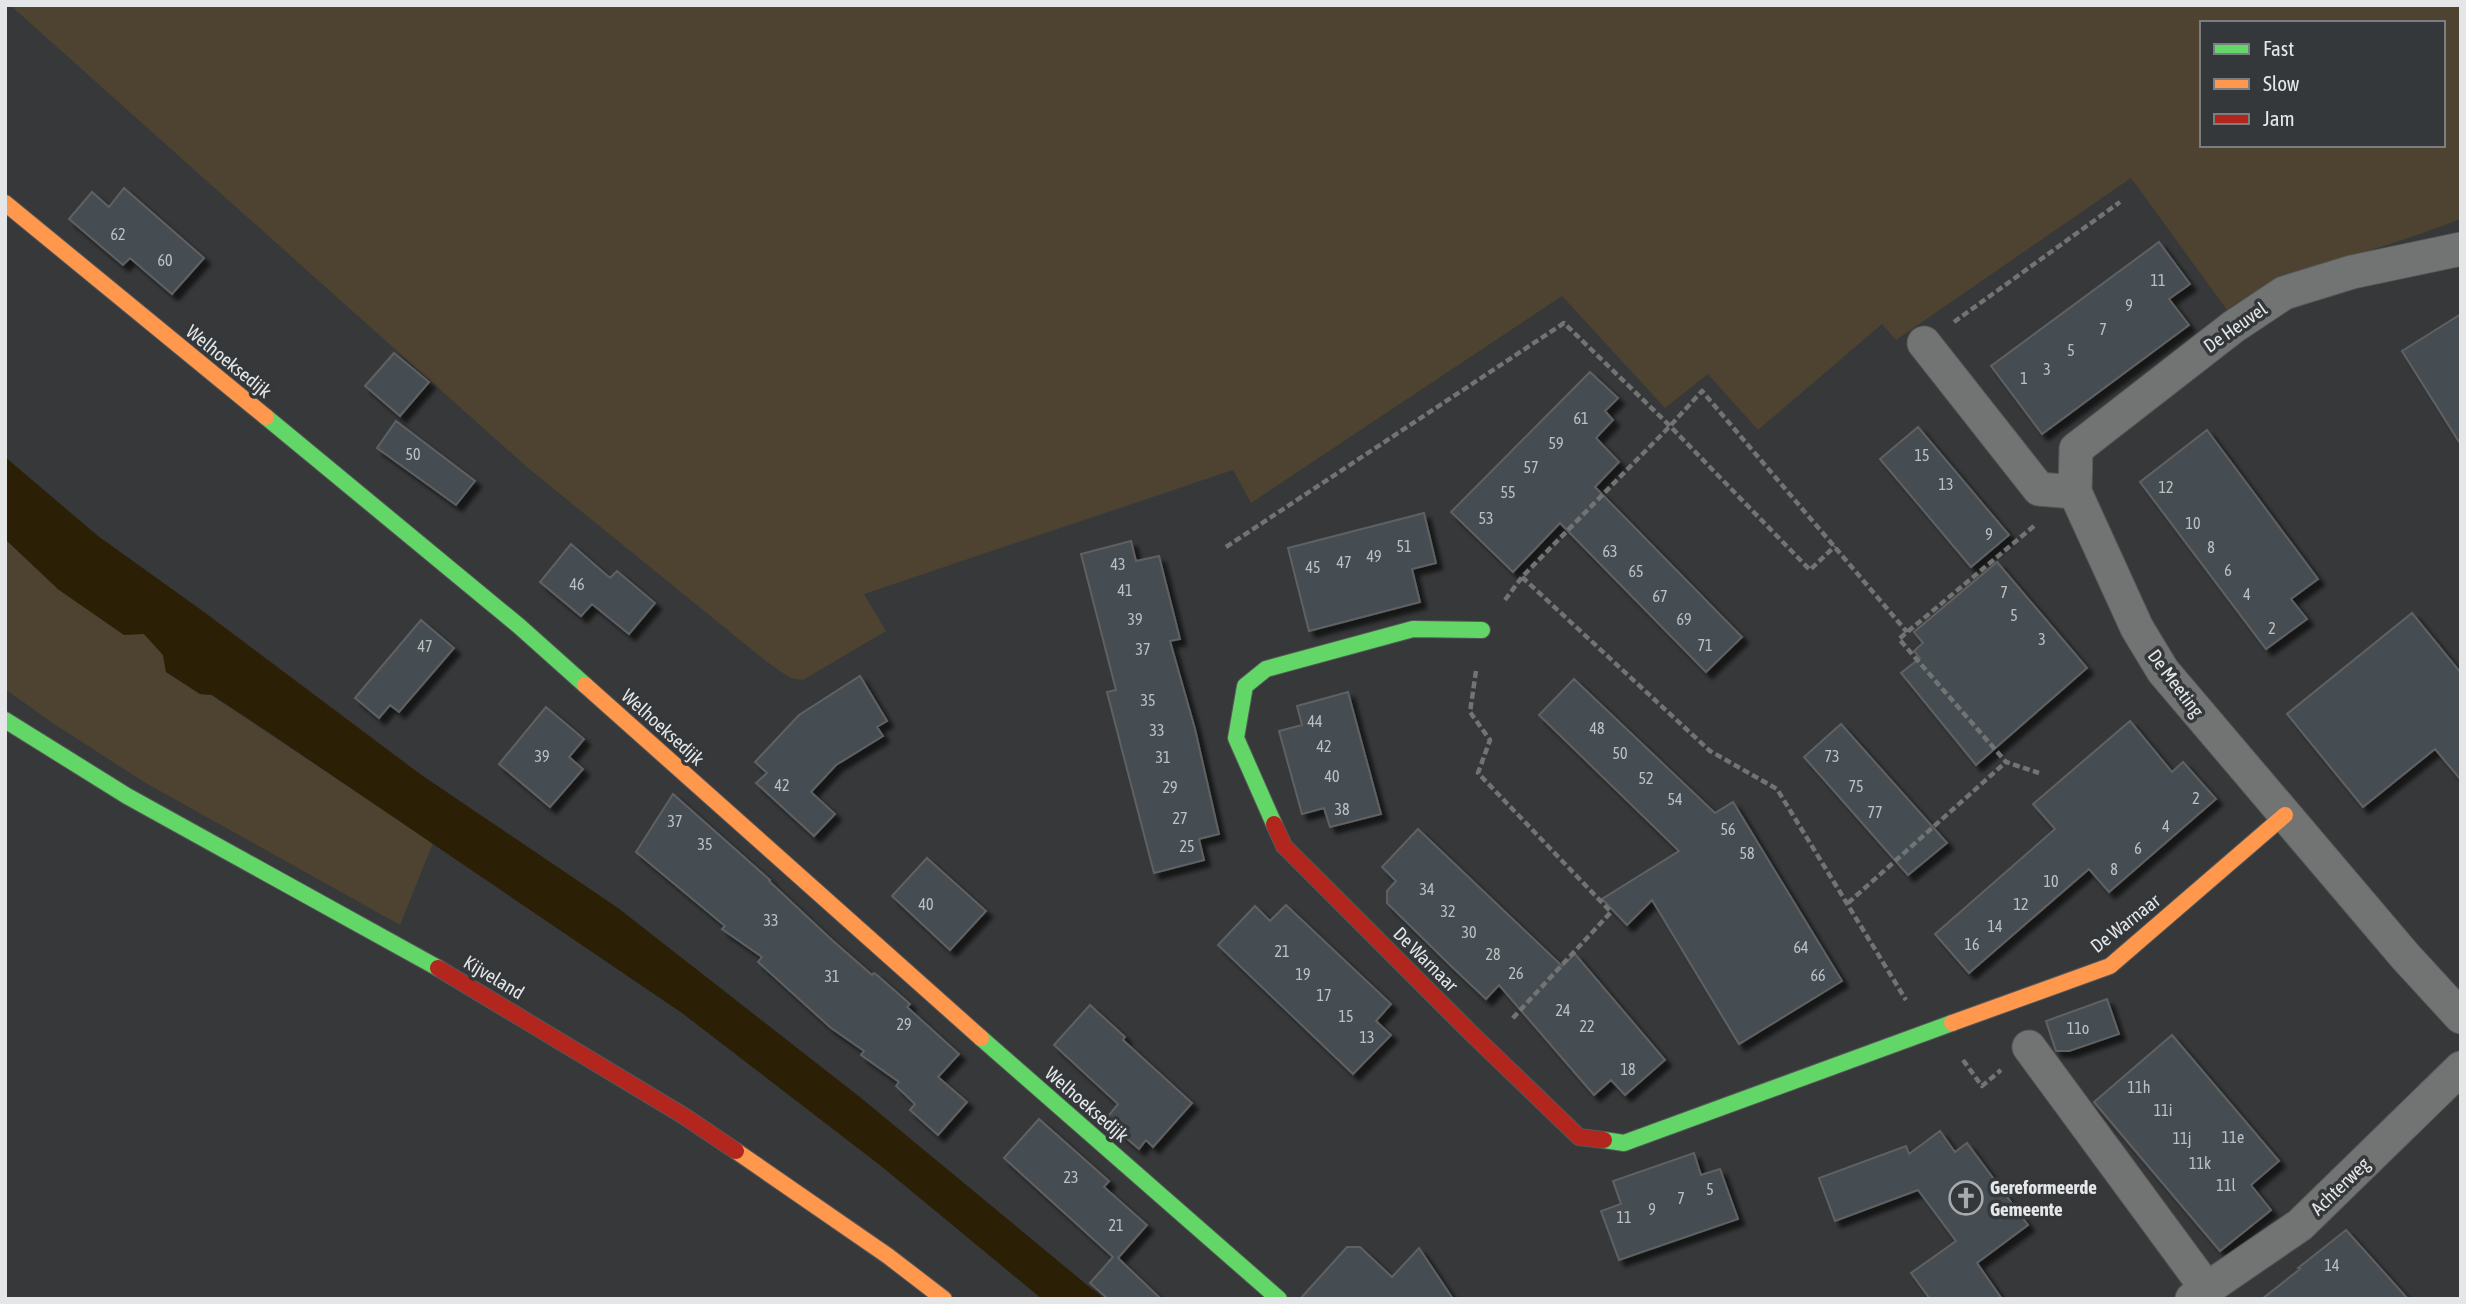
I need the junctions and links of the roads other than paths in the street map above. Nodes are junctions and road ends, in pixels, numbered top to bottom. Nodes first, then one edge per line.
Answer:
1 (5, 203) edge
2 (2458, 256) edge
3 (1924, 343) road end
4 (2075, 492) junction
5 (1482, 630) road end
6 (5, 720) edge
7 (2285, 815) junction
8 (2461, 1017) edge
9 (2029, 1047) road end
10 (2461, 1068) edge
11 (2200, 1294) edge
12 (944, 1299) edge
13 (1279, 1299) edge

1 - 13 street, Welhoeksedijk
2 - 4 street, De Heuvel
3 - 4 street
4 - 7 street, De Meeting
5 - 7 street, De Warnaar
6 - 12 street, Kijveland
7 - 8 street, De Meeting
9 - 11 street, Achterweg
10 - 11 street, Achterweg

